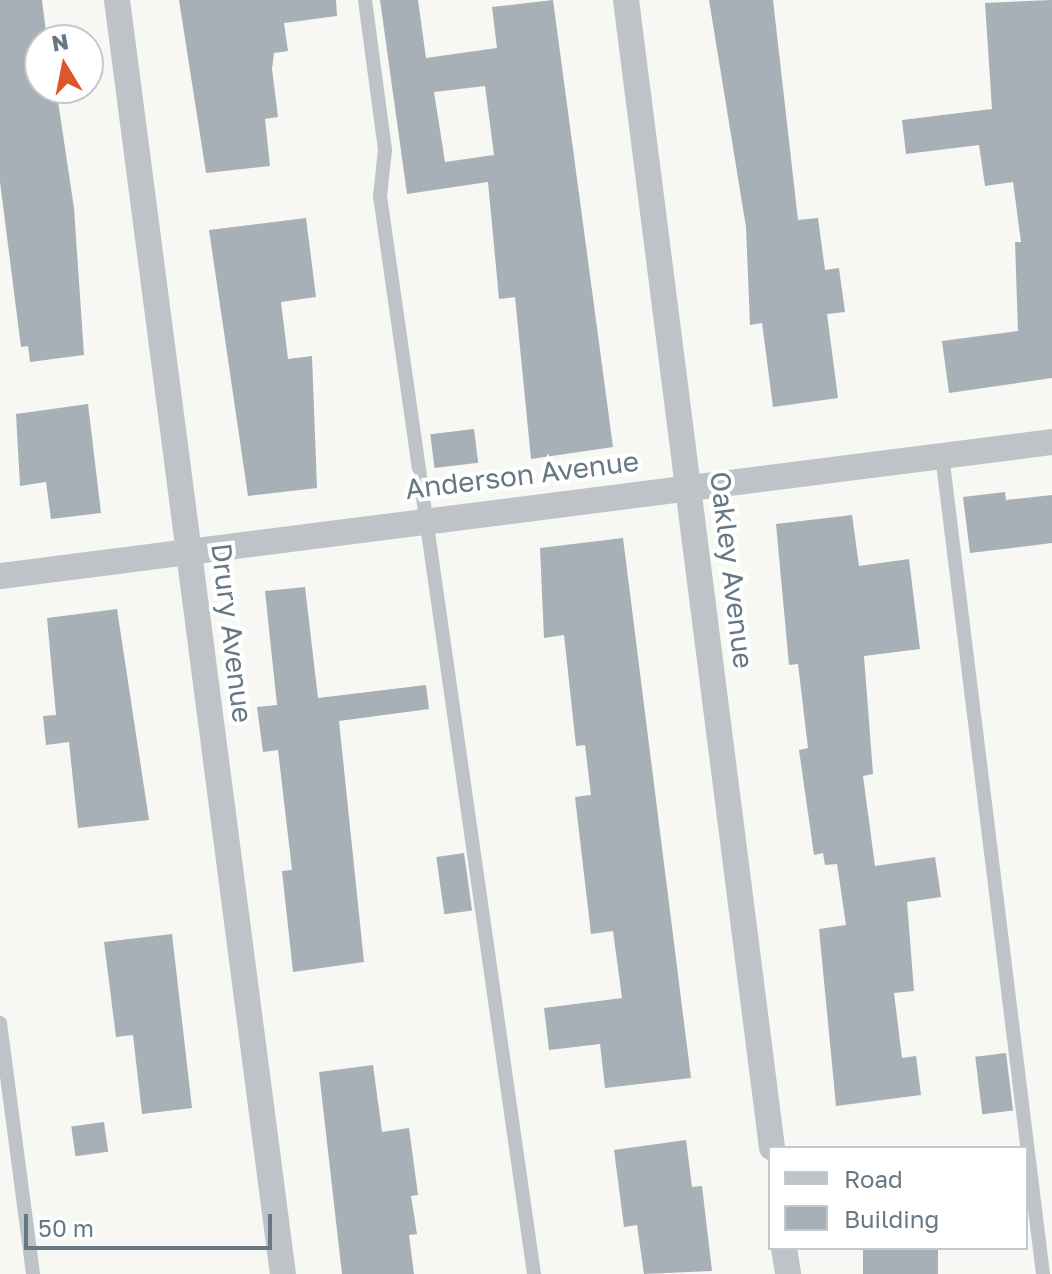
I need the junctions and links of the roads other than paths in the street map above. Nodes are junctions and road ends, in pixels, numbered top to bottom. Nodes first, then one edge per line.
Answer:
1 (117, 0) edge
2 (365, 0) edge
3 (626, 0) edge
4 (1052, 442) edge
5 (942, 455) junction
6 (689, 486) junction
7 (428, 519) junction
8 (188, 549) junction
9 (0, 576) edge
10 (0, 1023) edge
11 (772, 1146) edge
12 (1027, 1146) edge
13 (1028, 1152) edge
14 (784, 1250) edge
15 (33, 1274) edge
16 (283, 1274) edge
17 (534, 1274) edge
18 (788, 1274) edge
19 (1043, 1274) edge

1 - 8 street, Drury Avenue
2 - 7 lane
3 - 6 street, Oakley Avenue
4 - 5 street, Anderson Avenue
5 - 6 street, Anderson Avenue
5 - 12 lane
6 - 7 street, Anderson Avenue
6 - 11 street, Oakley Avenue
7 - 8 street, Anderson Avenue
7 - 17 lane
8 - 9 street, Anderson Avenue
8 - 16 street, Drury Avenue
10 - 15 lane
13 - 19 lane
14 - 18 street

